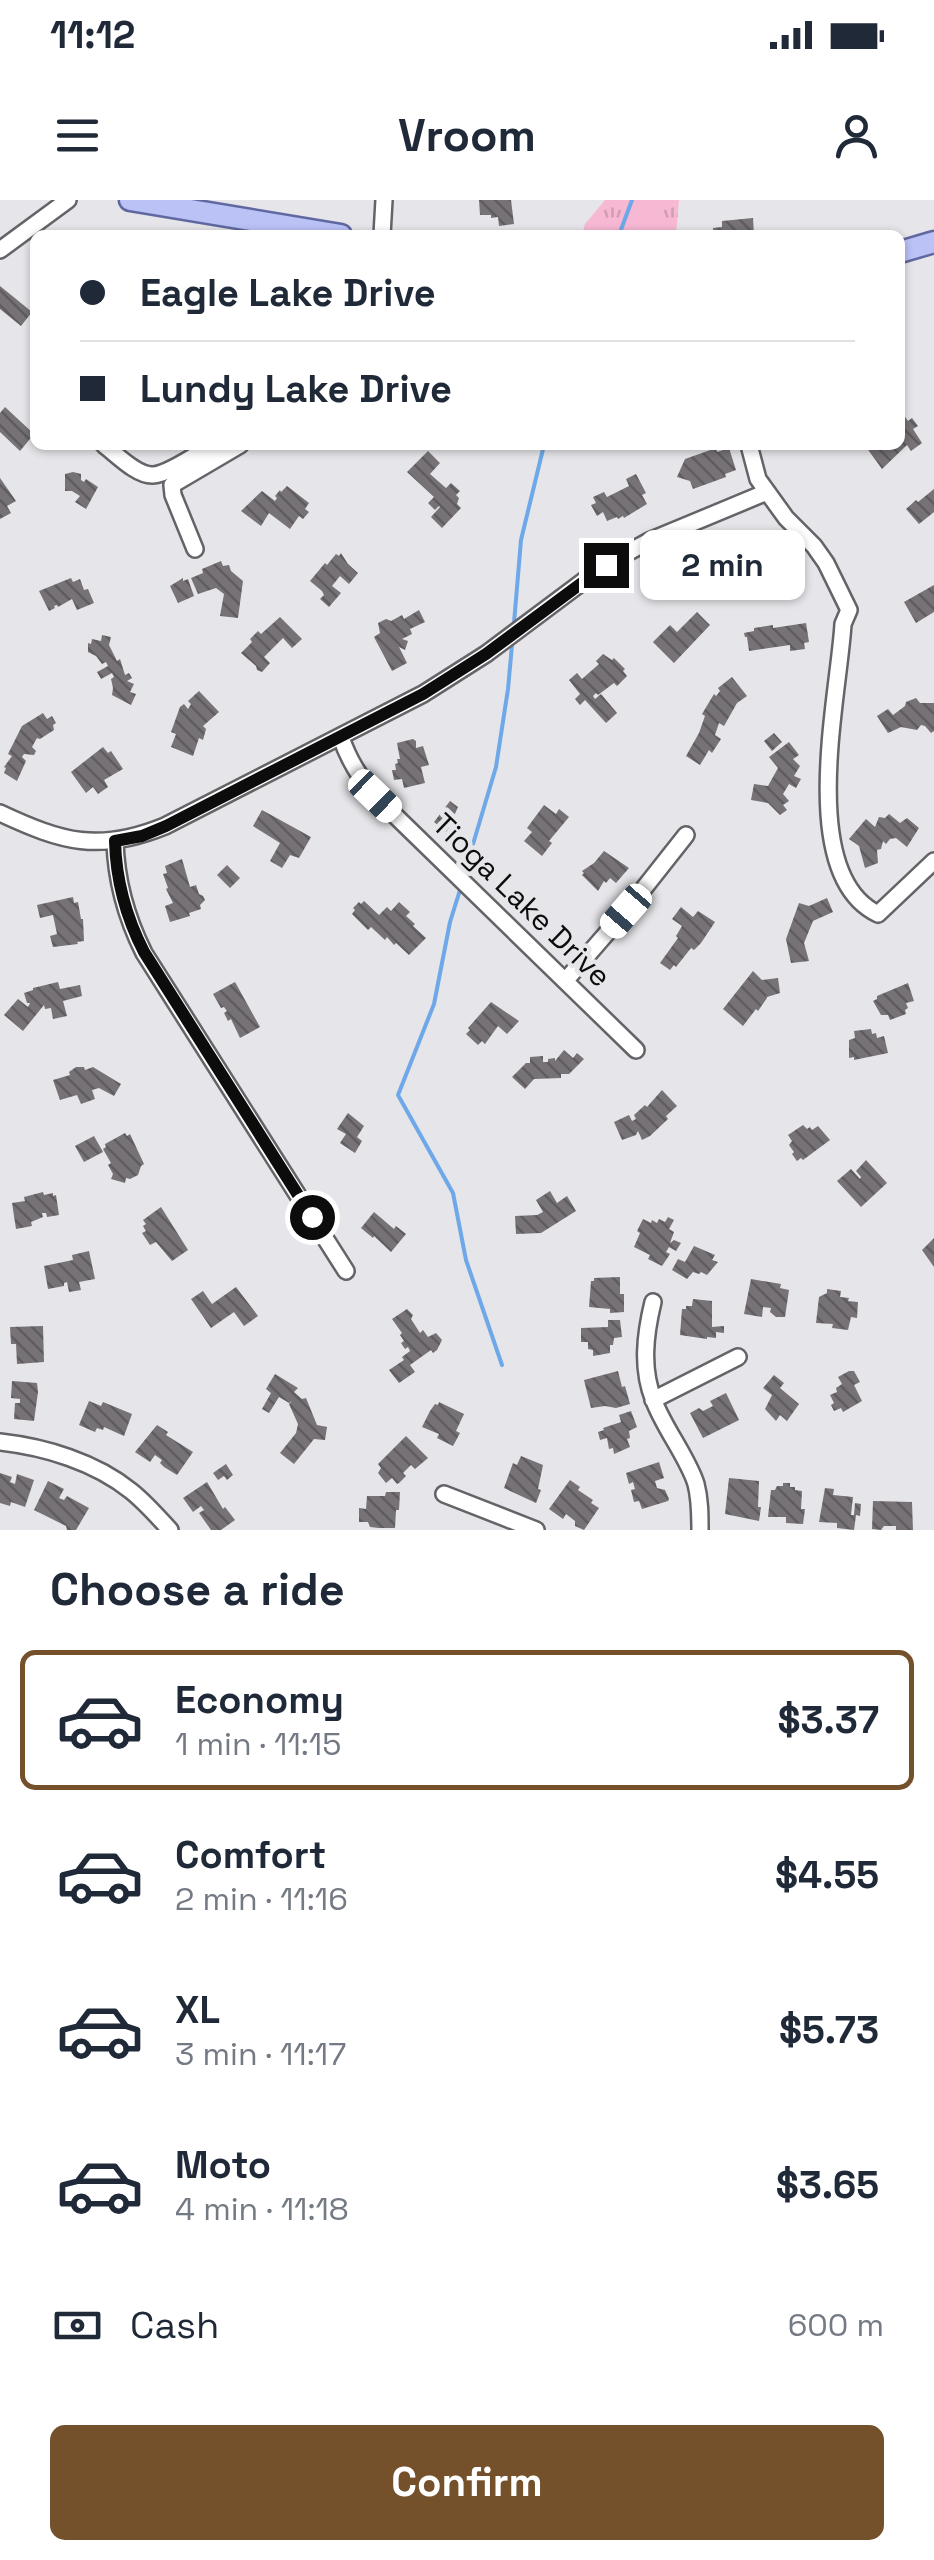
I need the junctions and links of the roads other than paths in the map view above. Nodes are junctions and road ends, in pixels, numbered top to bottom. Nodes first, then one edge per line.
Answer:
1 (68, 200) edge
2 (130, 200) edge
3 (384, 200) edge
4 (311, 230) edge
5 (382, 230) edge
6 (934, 242) edge
7 (0, 250) edge
8 (905, 251) edge
9 (111, 450) edge
10 (203, 450) edge
11 (232, 450) edge
12 (750, 450) edge
13 (766, 492) junction
14 (195, 548) dead end
15 (341, 737) junction
16 (0, 813) edge
17 (686, 834) dead end
18 (115, 841) junction
19 (934, 861) edge
20 (566, 980) junction
21 (636, 1050) dead end
22 (346, 1271) dead end
23 (652, 1302) dead end
24 (738, 1357) dead end
25 (653, 1400) junction
26 (0, 1442) edge
27 (444, 1494) dead end
28 (170, 1530) edge
29 (536, 1530) edge
30 (700, 1530) edge

1 - 7 street
2 - 4 main road
3 - 5 street
6 - 8 main road
9 - 10 street
11 - 14 street
12 - 13 street
13 - 15 street
13 - 19 street
15 - 18 street
15 - 20 street, Tioga Lake Drive
16 - 18 street
17 - 20 street
18 - 22 street
20 - 21 street, Tioga Lake Drive
23 - 25 street
24 - 25 street
25 - 30 street
26 - 28 street
27 - 29 street

